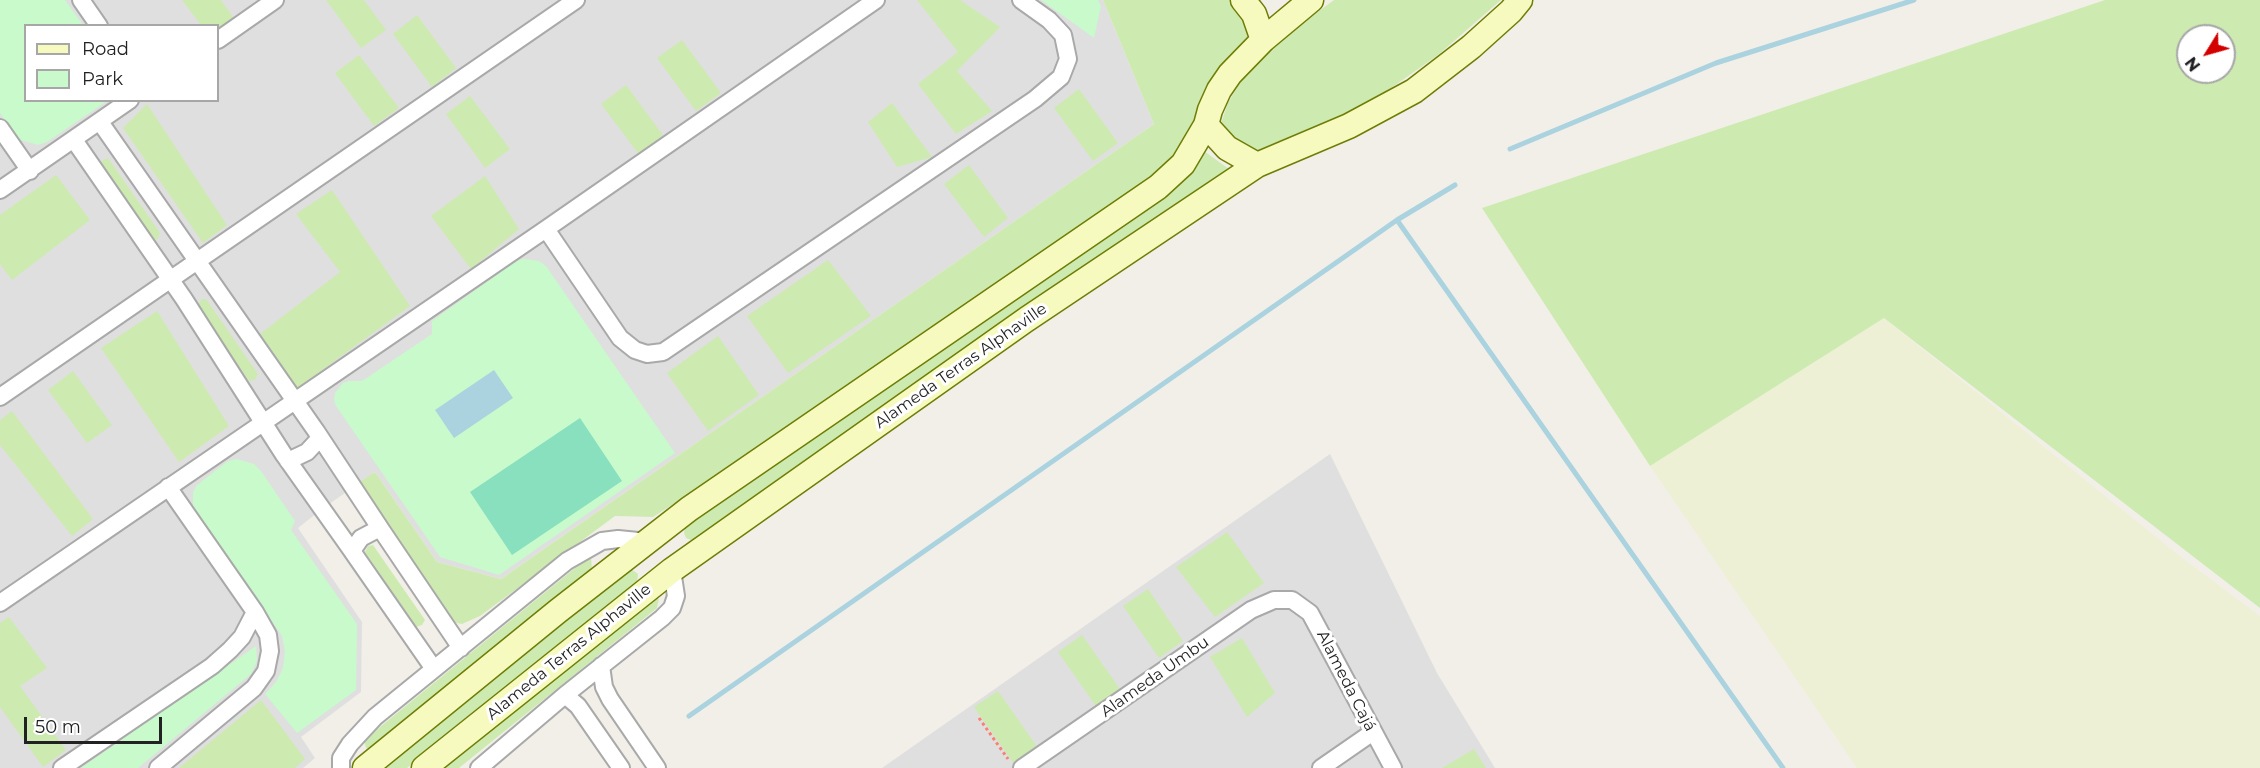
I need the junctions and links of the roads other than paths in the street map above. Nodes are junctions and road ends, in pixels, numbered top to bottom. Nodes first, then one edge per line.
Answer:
1 (81, 0) edge
2 (275, 0) edge
3 (576, 0) edge
4 (876, 0) edge
5 (1021, 0) edge
6 (1243, 0) edge
7 (1309, 0) edge
8 (1520, 0) edge
9 (98, 24) edge
10 (219, 39) edge
11 (1263, 40) junction
12 (127, 102) edge
13 (100, 122) junction
14 (1206, 125) junction
15 (0, 128) edge
16 (75, 140) junction
17 (1257, 165) junction
18 (30, 171) junction
19 (0, 190) edge
20 (546, 229) junction
21 (196, 261) junction
22 (170, 280) junction
23 (0, 397) edge
24 (294, 401) junction
25 (263, 423) junction
26 (320, 438) junction
27 (288, 461) junction
28 (168, 487) junction
29 (380, 528) junction
30 (648, 542) junction
31 (352, 551) junction
32 (672, 570) junction
33 (1292, 600) joint
34 (0, 603) edge
35 (255, 612) junction
36 (461, 648) junction
37 (601, 666) junction
38 (434, 669) junction
39 (565, 694) junction
40 (1372, 732) junction
41 (1015, 764) edge
42 (62, 768) edge
43 (158, 768) edge
44 (341, 768) edge
45 (365, 768) edge
46 (424, 768) edge
47 (479, 768) edge
48 (621, 768) edge
49 (657, 768) edge
50 (1321, 768) edge
51 (1393, 768) edge

1 - 9 street
2 - 10 street
3 - 21 street
4 - 20 street
5 - 20 street
6 - 11 street
7 - 11 street
8 - 17 street, Alameda Terras Alphaville
11 - 14 street
12 - 13 street
13 - 16 street
13 - 21 street
14 - 17 street
14 - 30 street
15 - 18 street
16 - 18 street
16 - 22 street
17 - 32 street, Alameda Terras Alphaville
18 - 19 street
20 - 24 street
21 - 22 street
21 - 24 street
22 - 23 street
22 - 25 street
24 - 25 street
24 - 26 street
25 - 27 street
25 - 28 street
26 - 27 street
26 - 29 street
27 - 31 street
28 - 34 street
28 - 35 street
29 - 31 street
29 - 36 street
30 - 32 street
30 - 36 street
30 - 45 street
31 - 38 street
32 - 37 street
32 - 46 street, Alameda Terras Alphaville
33 - 40 street, Alameda Cajá
33 - 41 street, Alameda Umbu
35 - 42 street
35 - 43 street
36 - 38 street
37 - 39 street
37 - 49 street
38 - 44 street
39 - 47 street
39 - 48 street
40 - 50 street
40 - 51 street, Alameda Cajá

